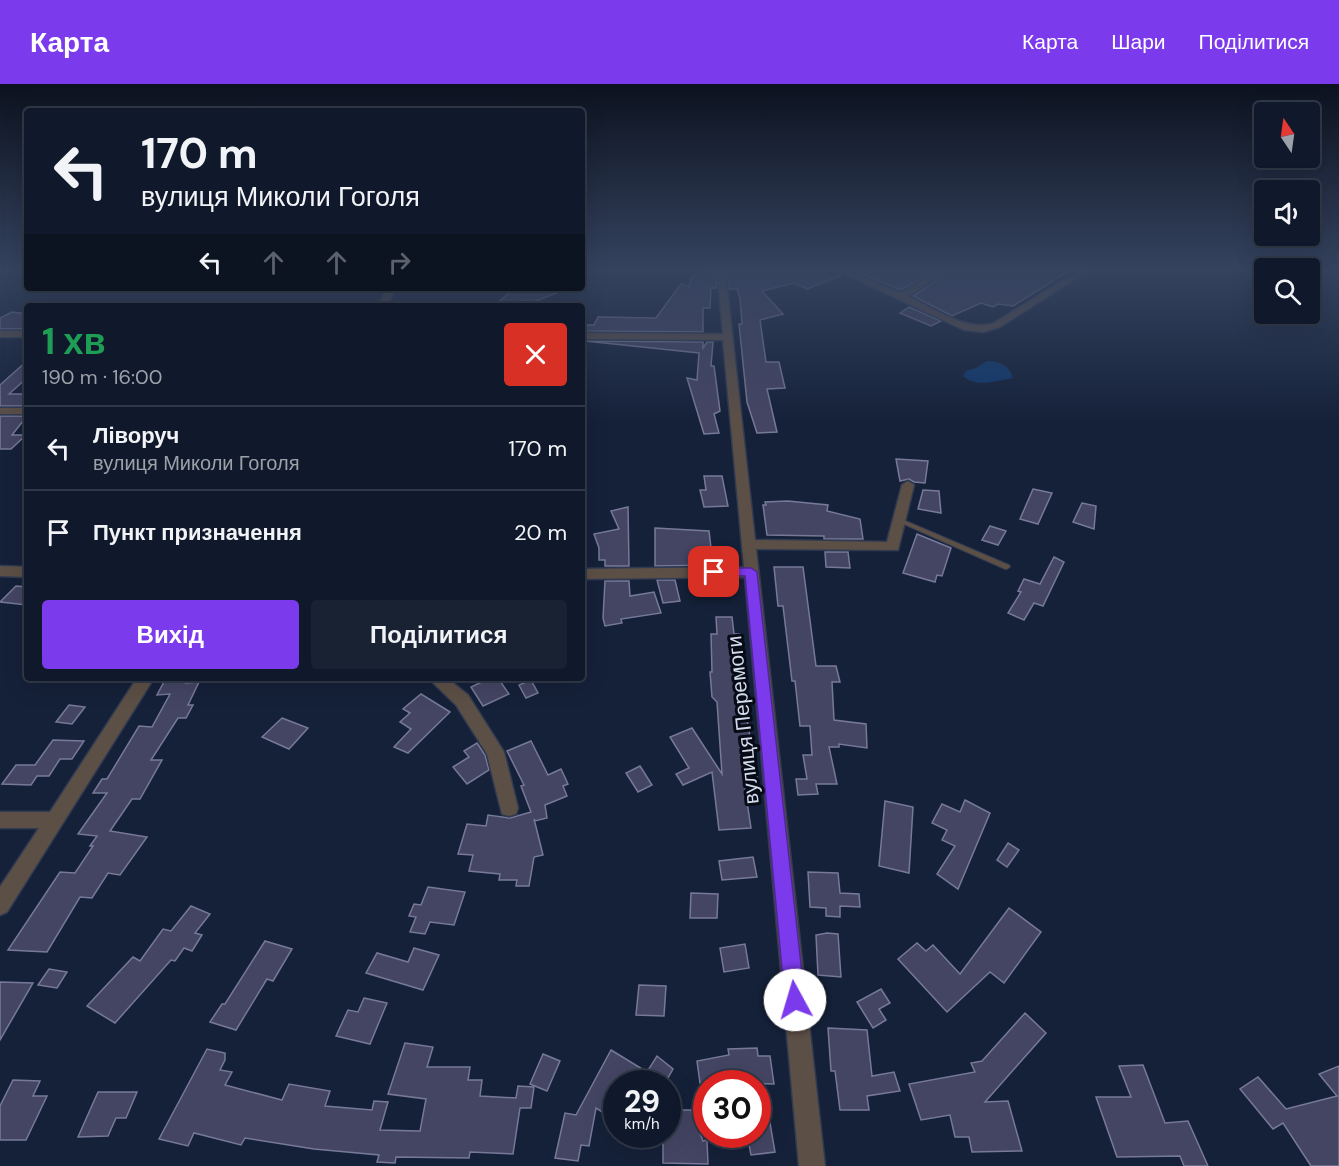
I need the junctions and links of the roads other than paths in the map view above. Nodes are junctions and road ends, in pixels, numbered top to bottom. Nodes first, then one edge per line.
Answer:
1 (725, 319) edge
2 (949, 319) edge
3 (1006, 319) edge
4 (0, 334) edge
5 (24, 334) edge
6 (585, 336) edge
7 (726, 337) junction
8 (0, 411) edge
9 (24, 411) edge
10 (908, 485) dead end
11 (901, 521) junction
12 (748, 543) junction
13 (1007, 567) dead end
14 (0, 571) edge
15 (24, 572) edge
16 (751, 572) junction
17 (585, 574) edge
18 (144, 681) edge
19 (440, 681) edge
20 (509, 808) dead end
21 (0, 820) edge
22 (54, 820) junction
23 (0, 905) edge
24 (812, 1166) edge

1 - 7 street, вулиця Перемоги
2 - 3 street
4 - 5 street
6 - 7 street
7 - 12 street, вулиця Перемоги
8 - 9 street
10 - 11 street
11 - 12 street
11 - 13 lane
12 - 16 street, вулиця Перемоги
14 - 15 street
16 - 17 street
16 - 24 street, вулиця Перемоги
18 - 22 street
19 - 20 street
21 - 22 street
22 - 23 street

